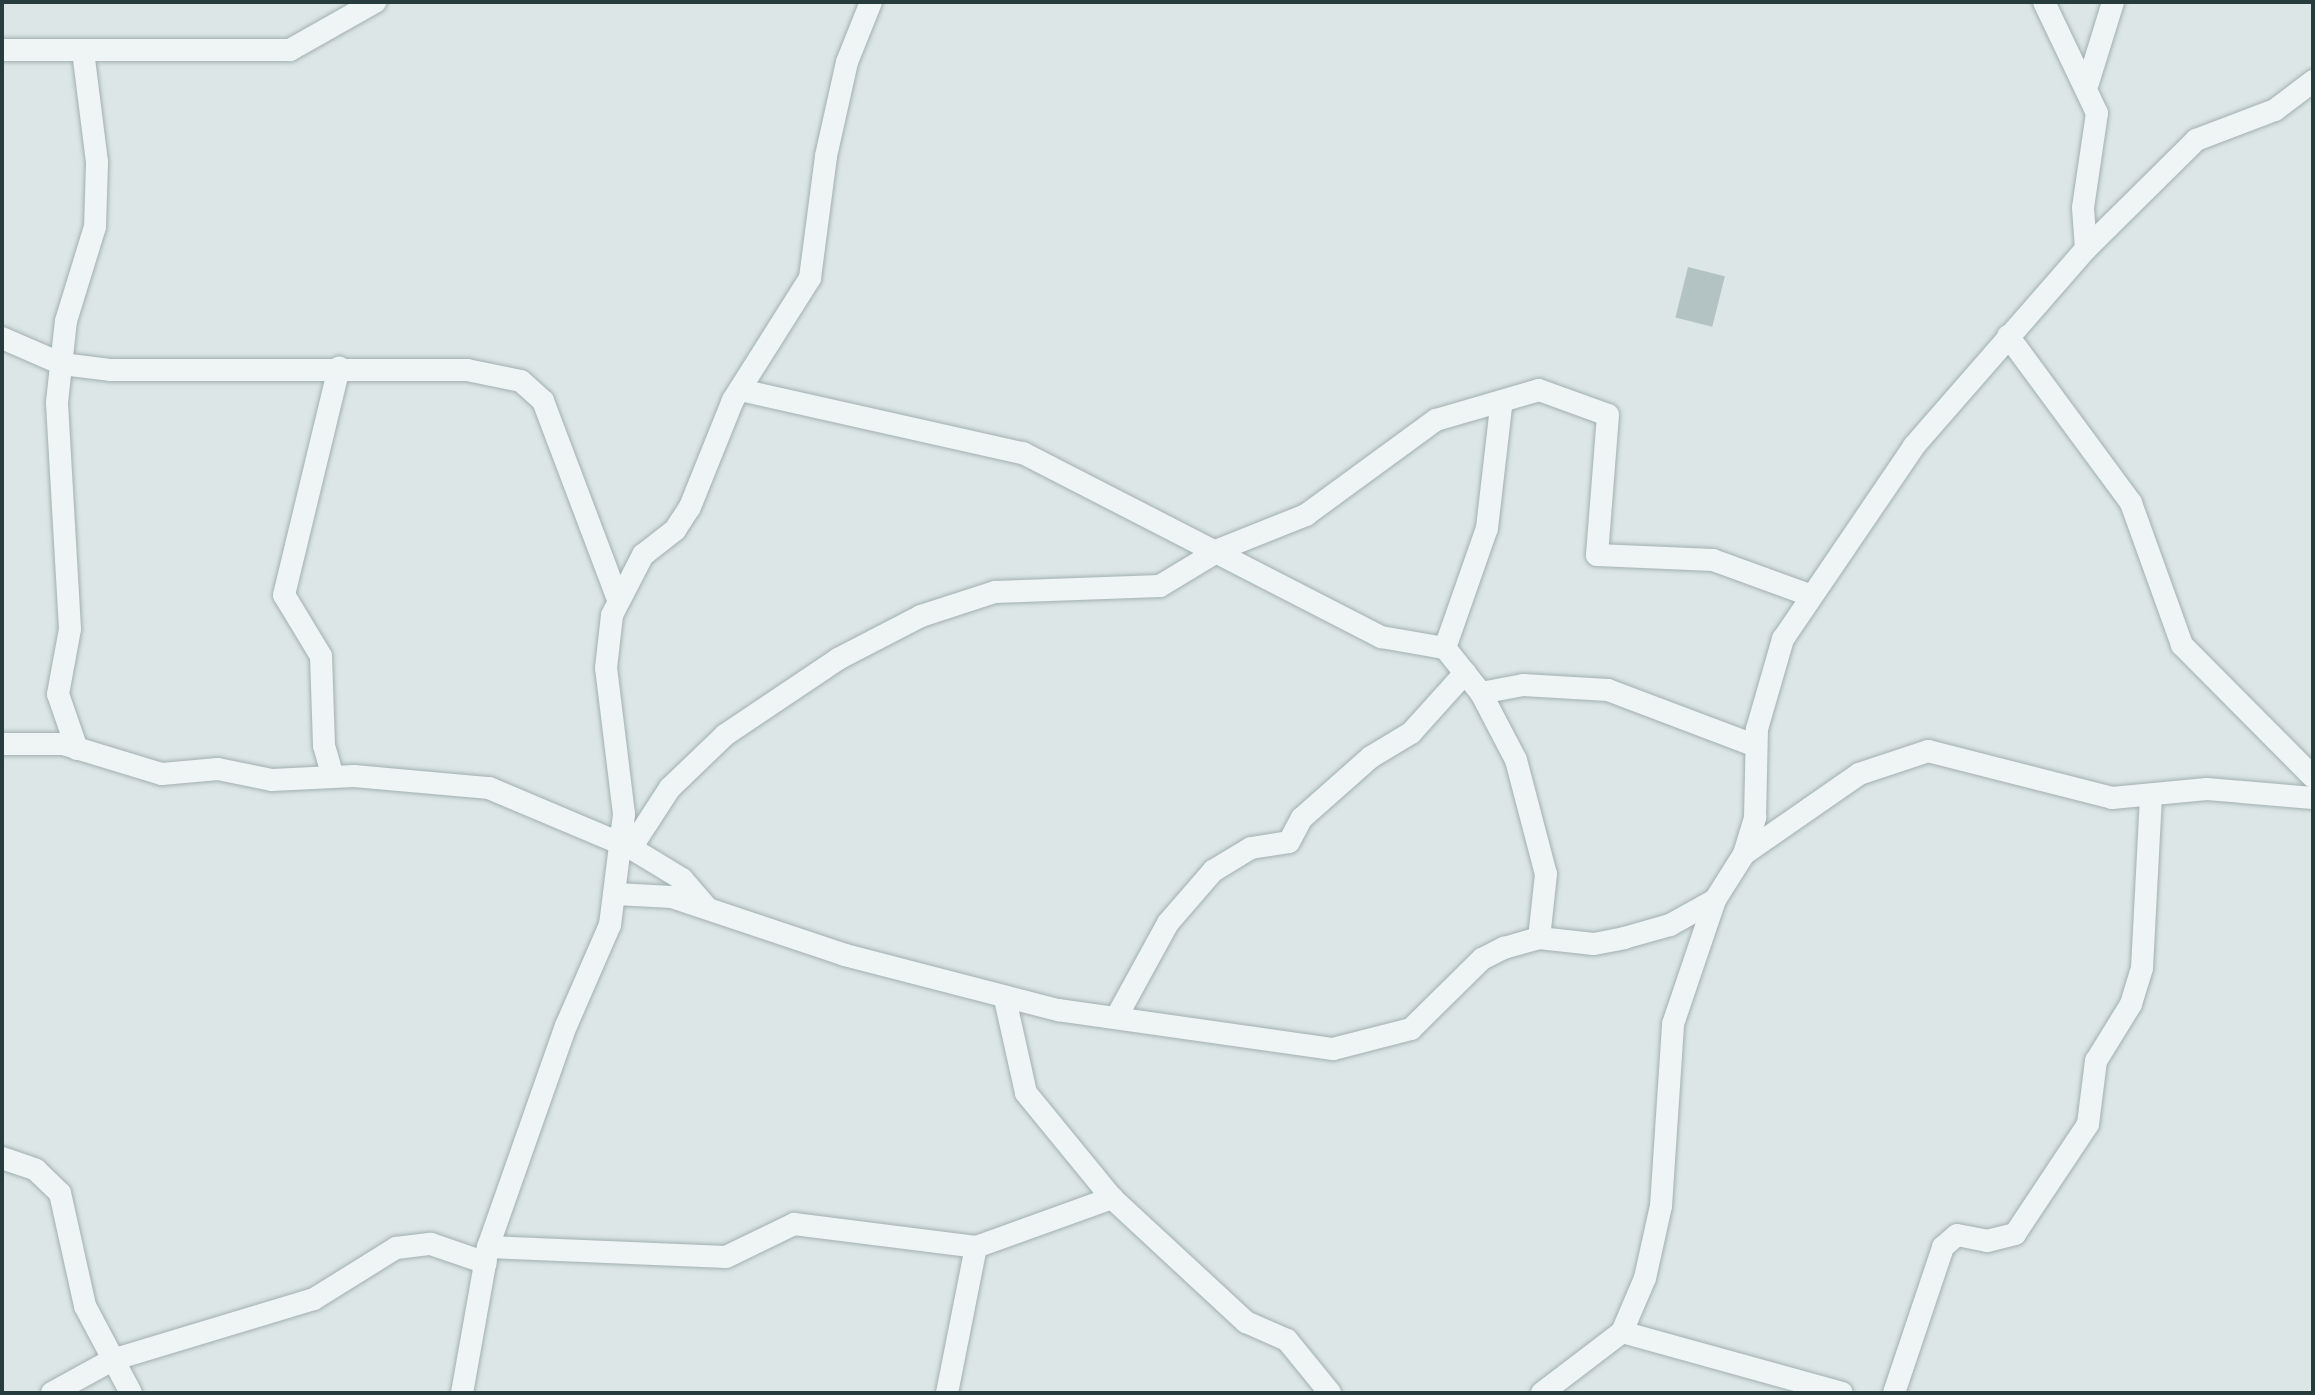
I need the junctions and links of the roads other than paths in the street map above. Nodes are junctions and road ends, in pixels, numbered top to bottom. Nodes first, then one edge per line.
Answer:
1 (375, 2) edge
2 (871, 2) edge
3 (2044, 2) edge
4 (2113, 2) edge
5 (2, 50) edge
6 (83, 51) junction
7 (2313, 81) edge
8 (2088, 83) junction
9 (2086, 249) junction
10 (2008, 336) junction
11 (2, 338) edge
12 (62, 364) junction
13 (339, 368) junction
14 (740, 390) junction
15 (1501, 407) junction
16 (1221, 549) junction
17 (1809, 595) junction
18 (617, 597) junction
19 (1445, 648) junction
20 (1465, 673) junction
21 (1481, 693) junction
22 (2, 744) edge
23 (1756, 746) junction
24 (77, 749) junction
25 (333, 777) junction
26 (2313, 777) edge
27 (2151, 796) junction
28 (2313, 798) edge
29 (626, 846) junction
30 (1744, 854) junction
31 (616, 894) junction
32 (1715, 900) junction
33 (708, 909) junction
34 (1539, 938) junction
35 (1005, 999) junction
36 (1116, 1018) junction
37 (2, 1158) edge
38 (1112, 1198) junction
39 (976, 1247) junction
40 (487, 1255) junction
41 (1622, 1332) junction
42 (112, 1360) junction
43 (52, 1393) edge
44 (131, 1393) edge
45 (462, 1393) edge
46 (947, 1393) edge
47 (1330, 1393) edge
48 (1542, 1393) edge
49 (1842, 1393) edge
50 (1894, 1393) edge

1 - 6 street
2 - 14 street
3 - 8 street
4 - 8 street
5 - 6 street
6 - 12 street
7 - 9 street
8 - 9 street
9 - 10 street
10 - 17 street
10 - 26 street
11 - 12 street
12 - 13 street
12 - 24 street
13 - 18 street
13 - 25 street
14 - 16 street
14 - 18 street
15 - 16 street
15 - 17 street
15 - 19 street
16 - 19 street
16 - 29 street
17 - 23 street
18 - 29 street
19 - 20 street
20 - 21 street
20 - 36 street
21 - 23 street
21 - 34 street
22 - 24 street
23 - 30 street
24 - 25 street
25 - 29 street
27 - 28 street
27 - 30 street
27 - 50 street
29 - 31 street
29 - 33 street
30 - 32 street
31 - 33 street
31 - 40 street
32 - 34 street
32 - 41 street
33 - 35 street
34 - 36 street
35 - 36 street
35 - 38 street
37 - 42 street
38 - 39 street
38 - 47 street
39 - 40 street
39 - 46 street
40 - 42 street
40 - 45 street
41 - 48 street
41 - 49 street
42 - 43 street
42 - 44 street

